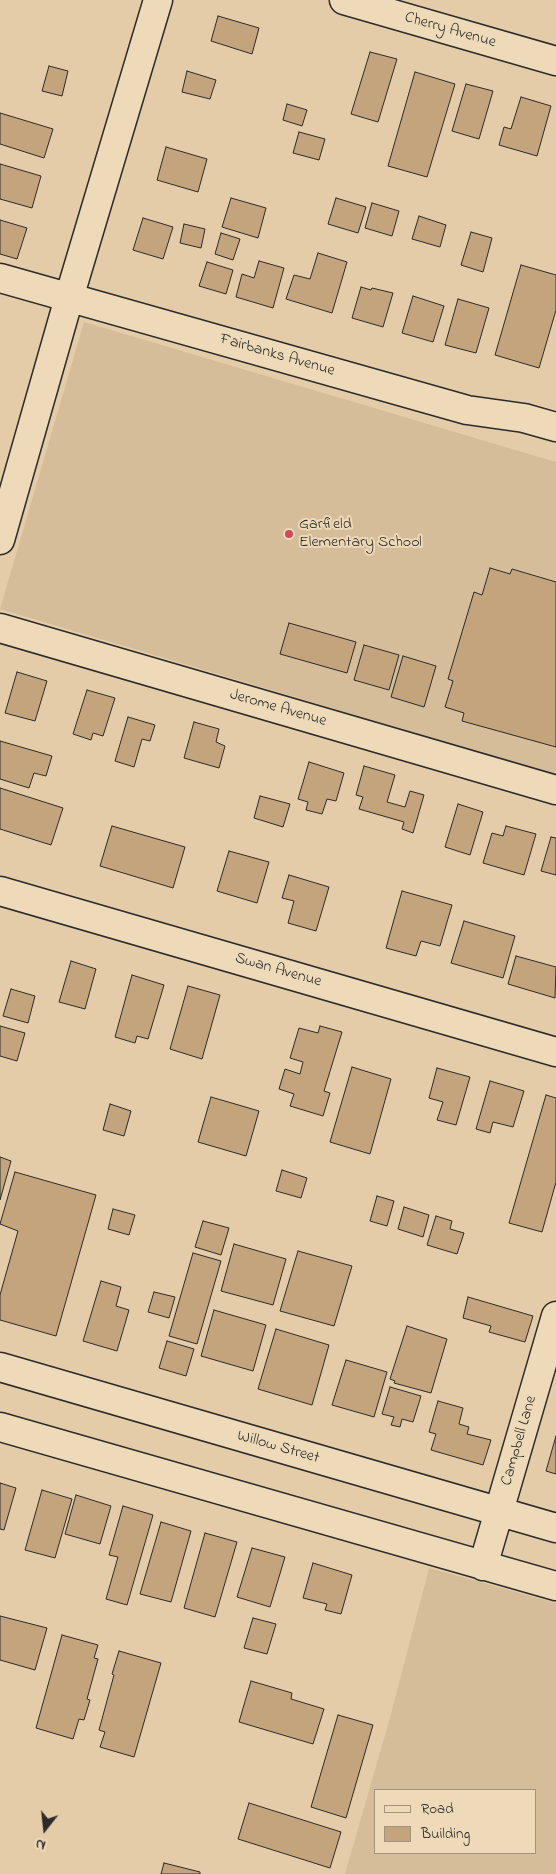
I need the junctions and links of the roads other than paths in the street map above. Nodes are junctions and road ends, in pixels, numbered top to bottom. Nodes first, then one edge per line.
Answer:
1 (158, 0) edge
2 (344, 0) edge
3 (556, 61) edge
4 (0, 278) edge
5 (69, 298) junction
6 (556, 427) edge
7 (0, 540) edge
8 (0, 628) edge
9 (556, 790) edge
10 (0, 891) edge
11 (556, 1052) edge
12 (556, 1316) edge
13 (0, 1367) edge
14 (0, 1427) edge
15 (499, 1512) junction
16 (556, 1528) edge
17 (483, 1566) junction
18 (556, 1586) edge

1 - 5 street
2 - 3 street, Cherry Avenue
4 - 5 street, Fairbanks Avenue
5 - 6 street, Fairbanks Avenue
5 - 7 street
8 - 9 street, Jerome Avenue
10 - 11 street, Swan Avenue
12 - 15 street, Campbell Lane
13 - 15 street, Willow Street
14 - 17 street
15 - 16 street, Willow Street
15 - 17 street, Campbell Lane
17 - 18 street

